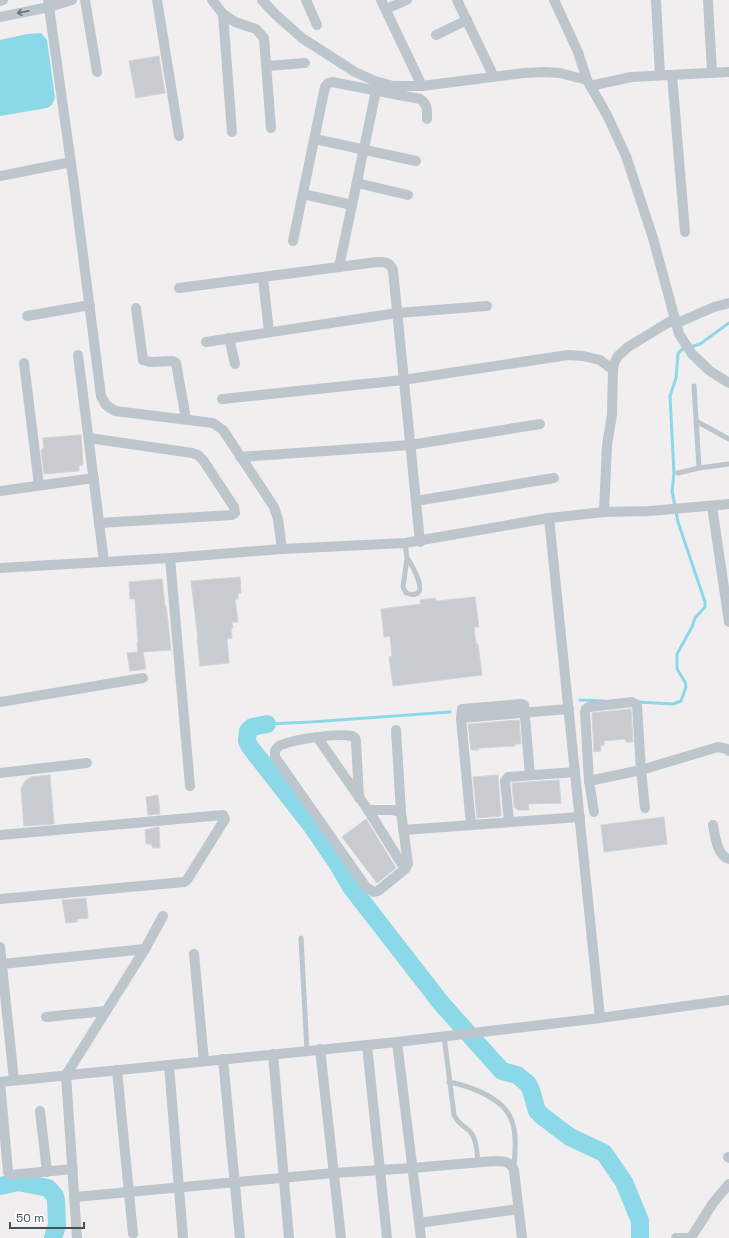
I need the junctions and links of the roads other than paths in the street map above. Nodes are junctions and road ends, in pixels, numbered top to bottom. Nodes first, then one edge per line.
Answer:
1 (72, 0) edge
2 (85, 0) edge
3 (157, 0) edge
4 (212, 0) edge
5 (262, 0) edge
6 (306, 0) edge
7 (407, 0) edge
8 (457, 0) edge
9 (554, 0) edge
10 (656, 0) edge
11 (708, 0) edge
12 (44, 4) edge
13 (384, 5) edge
14 (223, 14) junction
15 (0, 17) edge
16 (467, 20) junction
17 (317, 25) dead end
18 (436, 35) dead end
19 (305, 63) dead end
20 (267, 66) junction
21 (97, 72) dead end
22 (729, 72) edge
23 (712, 73) junction
24 (660, 75) junction
25 (672, 75) junction
26 (494, 77) junction
27 (588, 83) junction
28 (422, 86) junction
29 (376, 91) junction
30 (427, 119) dead end
31 (271, 128) dead end
32 (232, 132) dead end
33 (179, 136) dead end
34 (315, 139) junction
35 (364, 149) junction
36 (71, 162) junction
37 (416, 162) dead end
38 (0, 176) edge
39 (357, 183) junction
40 (303, 194) junction
41 (408, 195) dead end
42 (352, 205) junction
43 (685, 232) dead end
44 (294, 242) dead end
45 (339, 267) junction
46 (263, 278) junction
47 (179, 288) dead end
48 (729, 303) edge
49 (90, 305) junction
50 (487, 306) dead end
51 (136, 308) dead end
52 (397, 313) junction
53 (27, 316) dead end
54 (674, 321) junction
55 (269, 332) junction
56 (229, 338) junction
57 (206, 342) dead end
58 (78, 355) dead end
59 (24, 362) dead end
60 (235, 364) dead end
61 (613, 370) junction
62 (404, 380) junction
63 (729, 384) edge
64 (694, 386) dead end
65 (222, 399) dead end
66 (186, 419) junction
67 (696, 421) junction
68 (540, 424) dead end
69 (89, 438) junction
70 (729, 439) edge
71 (410, 445) junction
72 (240, 457) junction
73 (729, 464) edge
74 (699, 468) junction
75 (678, 473) dead end
76 (94, 478) junction
77 (554, 478) dead end
78 (39, 485) junction
79 (0, 491) edge
80 (416, 501) junction
81 (729, 504) edge
82 (712, 506) junction
83 (604, 512) junction
84 (549, 518) junction
85 (99, 523) junction
86 (420, 542) junction
87 (405, 543) junction
88 (282, 549) junction
89 (170, 558) junction
90 (407, 558) junction
91 (104, 562) junction
92 (0, 568) edge
93 (726, 583) edge
94 (729, 622) edge
95 (143, 678) dead end
96 (0, 702) edge
97 (569, 709) junction
98 (526, 713) junction
99 (396, 730) dead end
100 (317, 737) junction
101 (729, 751) edge
102 (589, 760) junction
103 (574, 761) junction
104 (87, 763) dead end
105 (641, 770) junction
106 (575, 772) junction
107 (0, 773) edge
108 (530, 775) junction
109 (589, 781) junction
110 (190, 786) dead end
111 (359, 798) junction
112 (646, 808) dead end
113 (368, 810) junction
114 (401, 812) junction
115 (594, 812) dead end
116 (580, 817) junction
117 (509, 822) junction
118 (471, 825) junction
119 (713, 825) dead end
120 (403, 830) junction
121 (0, 835) edge
122 (729, 858) edge
123 (405, 869) junction
124 (0, 899) edge
125 (163, 916) dead end
126 (301, 938) dead end
127 (0, 947) edge
128 (145, 949) junction
129 (194, 954) dead end
130 (2, 964) junction
131 (729, 1000) edge
132 (106, 1011) junction
133 (46, 1017) dead end
134 (600, 1018) junction
135 (448, 1036) junction
136 (397, 1042) junction
137 (367, 1045) junction
138 (320, 1050) junction
139 (307, 1051) junction
140 (273, 1054) junction
141 (223, 1059) junction
142 (204, 1061) junction
143 (168, 1065) junction
144 (117, 1070) junction
145 (66, 1075) junction
146 (14, 1080) junction
147 (0, 1082) edge
148 (449, 1082) junction
149 (40, 1111) dead end
150 (478, 1162) junction
151 (412, 1168) junction
152 (73, 1169) junction
153 (514, 1170) junction
154 (380, 1171) junction
155 (47, 1172) junction
156 (334, 1174) junction
157 (284, 1178) junction
158 (235, 1182) junction
159 (729, 1184) edge
160 (178, 1188) junction
161 (130, 1192) junction
162 (75, 1197) junction
163 (518, 1209) junction
164 (419, 1223) junction
165 (133, 1234) dead end
166 (77, 1238) edge
167 (184, 1238) edge
168 (240, 1238) edge
169 (289, 1238) edge
170 (341, 1238) edge
171 (387, 1238) edge
172 (420, 1238) edge
173 (522, 1238) edge
174 (676, 1238) edge
175 (687, 1238) edge
176 (691, 1238) edge

1 - 12 street
2 - 21 street
3 - 33 street
4 - 14 street
5 - 28 street
6 - 17 street
7 - 13 street
8 - 16 street
9 - 27 street
10 - 24 street
11 - 23 street
12 -> 15 street
12 - 36 street
13 - 28 street
14 - 20 street
14 - 32 street
16 - 18 street
16 - 26 street
19 - 20 street
20 - 31 street
22 - 23 street
23 - 25 street
24 - 25 street
24 - 27 street
25 - 43 street
26 - 27 street
26 - 28 street
27 - 54 street
29 - 30 street
29 - 34 street
29 - 35 street
34 - 35 street
34 - 40 street
35 - 37 street
35 - 39 street
36 - 38 street
36 - 49 street
39 - 41 street
39 - 42 street
40 - 42 street
40 - 44 street
42 - 45 street
45 - 46 street
45 - 52 street
46 - 47 street
46 - 55 street
48 - 54 street
49 - 53 street
49 - 66 street
50 - 52 street
51 - 66 street
52 - 55 street
52 - 62 street
54 - 61 street
54 - 63 street
55 - 56 street
56 - 57 street
56 - 60 street
58 - 69 street
59 - 78 street
61 - 62 street
61 - 83 street
62 - 65 street
62 - 71 street
64 - 67 lane
66 - 72 street
67 - 70 lane
67 - 74 lane
68 - 71 street
69 - 76 street
69 - 85 street
71 - 72 street
71 - 80 street
72 - 88 street
73 - 74 lane
74 - 75 lane
76 - 78 street
76 - 85 street
77 - 80 street
78 - 79 street
80 - 86 street
81 - 82 street
82 - 83 street
82 - 93 street
83 - 84 street
84 - 86 street
84 - 97 street
85 - 91 street
86 - 87 street
87 - 88 street
87 - 90 lane
88 - 89 street
89 - 91 street
89 - 110 street
90 - 90 lane
91 - 92 street
93 - 94 street
95 - 96 street
97 - 98 street
97 - 103 street
98 - 108 street
98 - 118 street
99 - 114 street
100 - 111 street
100 - 111 street
100 - 123 street
101 - 105 street
102 - 103 street
102 - 105 street
102 - 109 street
103 - 106 street
104 - 107 street
105 - 109 street
105 - 112 street
106 - 108 street
106 - 116 street
108 - 117 street
109 - 115 street
111 - 113 street
113 - 114 street
113 - 123 street
114 - 120 street
116 - 117 street
116 - 134 street
117 - 118 street
118 - 120 street
119 - 122 street
120 - 123 street
121 - 124 street
125 - 128 street
126 - 139 lane
127 - 130 street
128 - 130 street
128 - 132 street
129 - 142 street
130 - 146 street
131 - 134 street
132 - 133 street
132 - 145 street
134 - 135 street
135 - 136 street
135 - 148 lane
136 - 137 street
136 - 151 street
137 - 138 street
137 - 154 street
138 - 139 street
138 - 156 street
139 - 140 street
140 - 141 street
140 - 157 street
141 - 142 street
141 - 158 street
142 - 143 street
143 - 144 street
143 - 160 street
144 - 145 street
144 - 161 street
145 - 146 street
145 - 152 street
146 - 147 street
147 - 155 street
148 - 150 lane
148 - 153 lane
149 - 155 street
150 - 151 street
150 - 153 street
151 - 154 street
151 - 164 street
152 - 155 street
152 - 162 street
153 - 163 street
154 - 156 street
154 - 171 street
156 - 157 street
156 - 170 street
157 - 158 street
157 - 169 street
158 - 160 street
158 - 168 street
159 - 176 street
160 - 161 street
160 - 167 street
161 - 162 street
161 - 165 street
162 - 166 street
163 - 164 street
163 - 173 street
164 - 172 street
174 - 175 street

